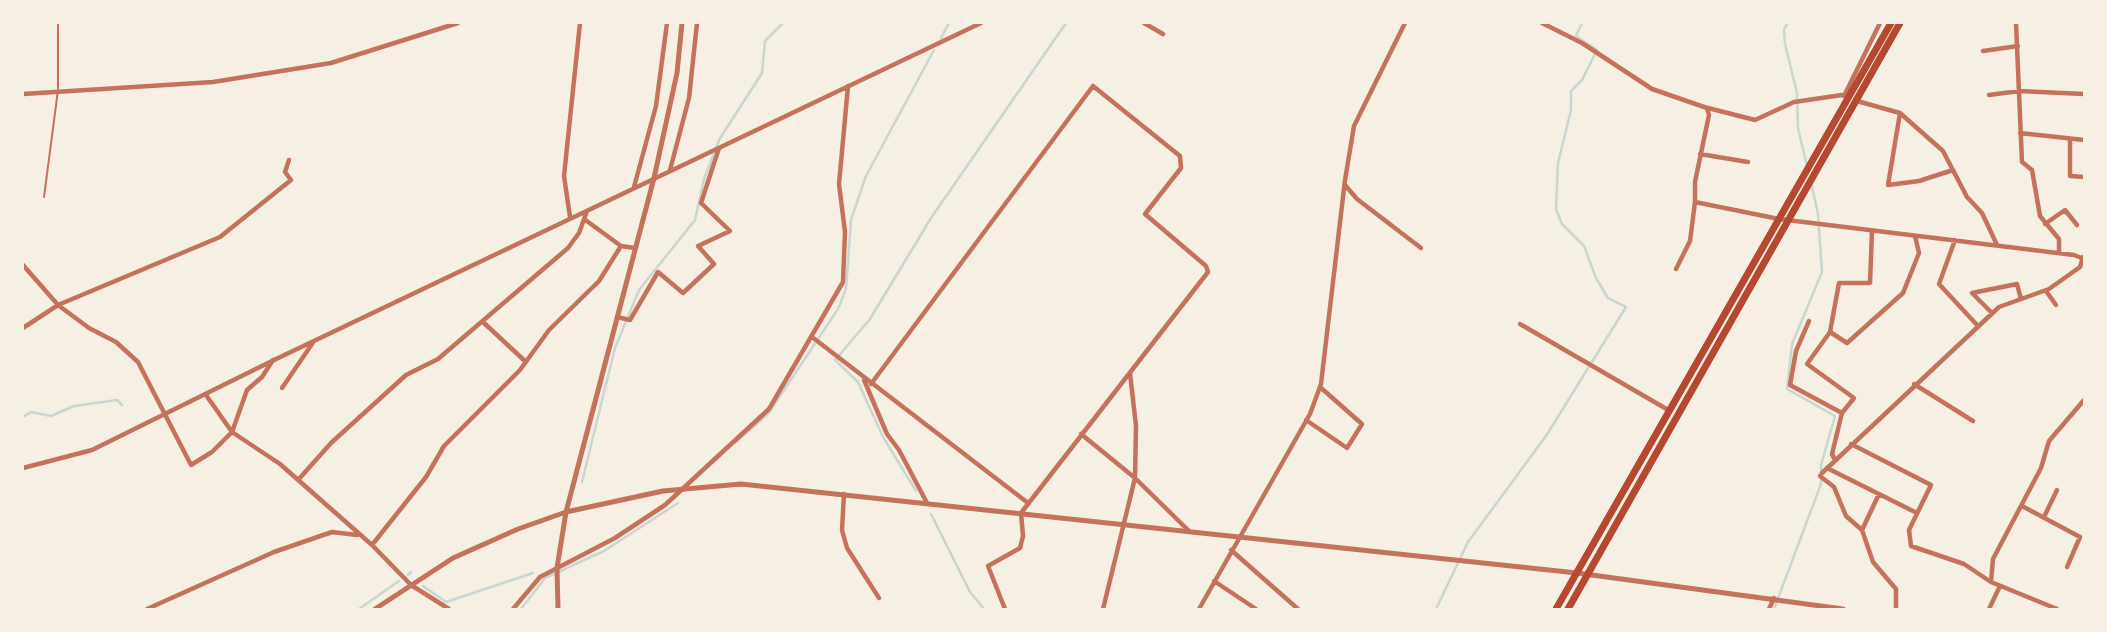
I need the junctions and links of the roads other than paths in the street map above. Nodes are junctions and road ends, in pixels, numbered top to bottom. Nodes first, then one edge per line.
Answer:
1 (58, 23) edge
2 (458, 23) edge
3 (580, 23) edge
4 (667, 23) edge
5 (682, 23) edge
6 (697, 23) edge
7 (981, 23) edge
8 (1144, 23) edge
9 (1405, 23) edge
10 (1542, 23) edge
11 (1880, 23) edge
12 (1891, 23) edge
13 (1900, 23) edge
14 (2016, 23) edge
15 (1163, 34) dead end
16 (2018, 46) junction
17 (1983, 51) dead end
18 (848, 86) junction
19 (2019, 91) junction
20 (23, 94) edge
21 (2084, 94) edge
22 (1989, 95) dead end
23 (1849, 98) junction
24 (1707, 108) junction
25 (1899, 113) junction
26 (2020, 133) junction
27 (2070, 139) junction
28 (2084, 140) edge
29 (719, 148) junction
30 (1700, 154) junction
31 (289, 160) dead end
32 (1748, 162) dead end
33 (1953, 170) junction
34 (670, 171) junction
35 (2084, 177) edge
36 (654, 178) junction
37 (1344, 184) junction
38 (633, 188) junction
39 (44, 197) dead end
40 (1695, 202) junction
41 (587, 210) junction
42 (570, 217) junction
43 (1788, 218) junction
44 (584, 219) junction
45 (1779, 219) junction
46 (2045, 224) junction
47 (2077, 225) dead end
48 (1872, 231) junction
49 (1915, 236) junction
50 (1955, 240) junction
51 (1997, 245) junction
52 (621, 246) junction
53 (635, 248) junction
54 (1421, 248) dead end
55 (2059, 253) junction
56 (2084, 258) edge
57 (23, 264) edge
58 (1676, 269) dead end
59 (2046, 291) junction
60 (2021, 299) junction
61 (58, 304) junction
62 (2056, 305) dead end
63 (1992, 313) junction
64 (619, 318) junction
65 (1808, 321) dead end
66 (483, 322) junction
67 (1520, 324) dead end
68 (1978, 326) junction
69 (23, 328) edge
70 (1830, 332) junction
71 (813, 338) junction
72 (315, 340) junction
73 (274, 360) junction
74 (526, 362) junction
75 (1130, 373) junction
76 (864, 379) junction
77 (871, 384) junction
78 (1914, 384) junction
79 (282, 387) dead end
80 (1320, 387) junction
81 (206, 394) junction
82 (2084, 400) edge
83 (1671, 411) junction
84 (1842, 413) junction
85 (163, 414) junction
86 (1306, 420) junction
87 (1973, 421) dead end
88 (232, 432) junction
89 (1081, 435) junction
90 (1851, 444) junction
91 (1835, 460) junction
92 (23, 468) edge
93 (1827, 468) junction
94 (1135, 478) junction
95 (298, 480) junction
96 (686, 489) junction
97 (2057, 490) dead end
98 (844, 493) junction
99 (1879, 494) junction
100 (927, 503) junction
101 (1028, 503) junction
102 (2022, 506) junction
103 (566, 512) junction
104 (1021, 513) junction
105 (1917, 514) junction
106 (2044, 517) junction
107 (1123, 524) junction
108 (1862, 530) junction
109 (1191, 533) junction
110 (358, 535) junction
111 (1238, 539) junction
112 (373, 545) junction
113 (1231, 550) junction
114 (2067, 567) dead end
115 (557, 569) junction
116 (1577, 573) junction
117 (1587, 574) junction
118 (1214, 581) junction
119 (1991, 582) junction
120 (411, 585) junction
121 (2000, 586) junction
122 (879, 598) dead end
123 (1774, 598) junction
124 (147, 609) edge
125 (375, 609) edge
126 (449, 609) edge
127 (513, 609) edge
128 (558, 609) edge
129 (1005, 609) edge
130 (1103, 609) edge
131 (1199, 609) edge
132 (1256, 609) edge
133 (1298, 609) edge
134 (1556, 609) edge
135 (1568, 609) edge
136 (1769, 609) edge
137 (1843, 609) edge
138 (1896, 609) edge
139 (1989, 609) edge
140 (2057, 609) edge

1 - 39 lane
2 - 20 street
3 - 42 street
4 - 38 street
5 - 36 street
6 - 34 street
7 - 18 street
8 - 15 street
9 - 37 street
10 - 24 street
11 - 23 street
12 - 23 highway
13 - 23 highway
14 - 16 street
16 - 17 street
16 - 19 street
18 - 29 street
18 - 71 street
19 - 21 street
19 - 22 street
19 - 26 street
23 - 24 street
23 - 25 street
23 - 43 highway
23 - 45 highway
24 - 30 street
25 - 33 street
25 - 33 street
26 - 27 street
26 - 46 street
27 - 28 street
27 - 35 street
29 - 34 street
29 - 64 street
30 - 32 street
30 - 40 street
31 - 61 street
33 - 51 street
34 - 36 street
36 - 38 street
36 - 53 street
37 - 54 street
37 - 80 street
38 - 41 street
40 - 45 street
40 - 58 street
41 - 42 street
41 - 44 street
42 - 72 street
43 - 45 street
43 - 48 street
43 - 117 highway
44 - 52 street
44 - 66 street
45 - 83 highway
46 - 47 street
46 - 55 street
48 - 49 street
48 - 70 street
49 - 50 street
49 - 70 street
50 - 51 street
50 - 68 street
51 - 55 street
52 - 53 street
52 - 74 street
53 - 64 street
55 - 56 street
56 - 59 street
57 - 61 street
59 - 60 street
59 - 62 street
60 - 63 street
60 - 63 street
61 - 69 street
61 - 85 street
63 - 68 street
64 - 103 street
65 - 84 street
66 - 74 street
66 - 95 street
67 - 83 street
68 - 78 street
70 - 84 street
71 - 76 street
71 - 96 street
72 - 73 street
72 - 79 street
73 - 81 street
73 - 88 street
74 - 112 street
75 - 77 street
75 - 89 street
75 - 94 street
76 - 77 street
76 - 100 street
77 - 101 street
78 - 87 street
78 - 90 street
80 - 86 street
80 - 86 street
81 - 85 street
81 - 88 street
82 - 102 street
83 - 116 highway
84 - 91 street
85 - 88 street
85 - 92 street
86 - 111 street
88 - 95 street
89 - 94 street
89 - 101 street
90 - 91 street
90 - 105 street
91 - 93 street
93 - 99 street
93 - 108 street
94 - 107 street
94 - 109 street
95 - 110 street
96 - 98 street
96 - 103 street
96 - 115 street
97 - 106 street
98 - 100 street
98 - 122 street
99 - 105 street
99 - 108 street
100 - 104 street
101 - 104 street
102 - 106 street
102 - 119 street
103 - 115 street
103 - 120 street
104 - 107 street
104 - 129 street
105 - 119 street
106 - 114 street
107 - 109 street
107 - 130 street
108 - 138 street
109 - 111 street
110 - 112 street
110 - 124 street
111 - 113 street
111 - 116 street
112 - 120 street
113 - 118 street
113 - 133 street
115 - 127 street
115 - 128 street
116 - 117 street
116 - 134 highway
117 - 123 street
117 - 135 highway
118 - 131 street
118 - 132 street
119 - 121 street
120 - 125 street
120 - 126 street
121 - 139 street
121 - 140 street
123 - 136 street
123 - 137 street

